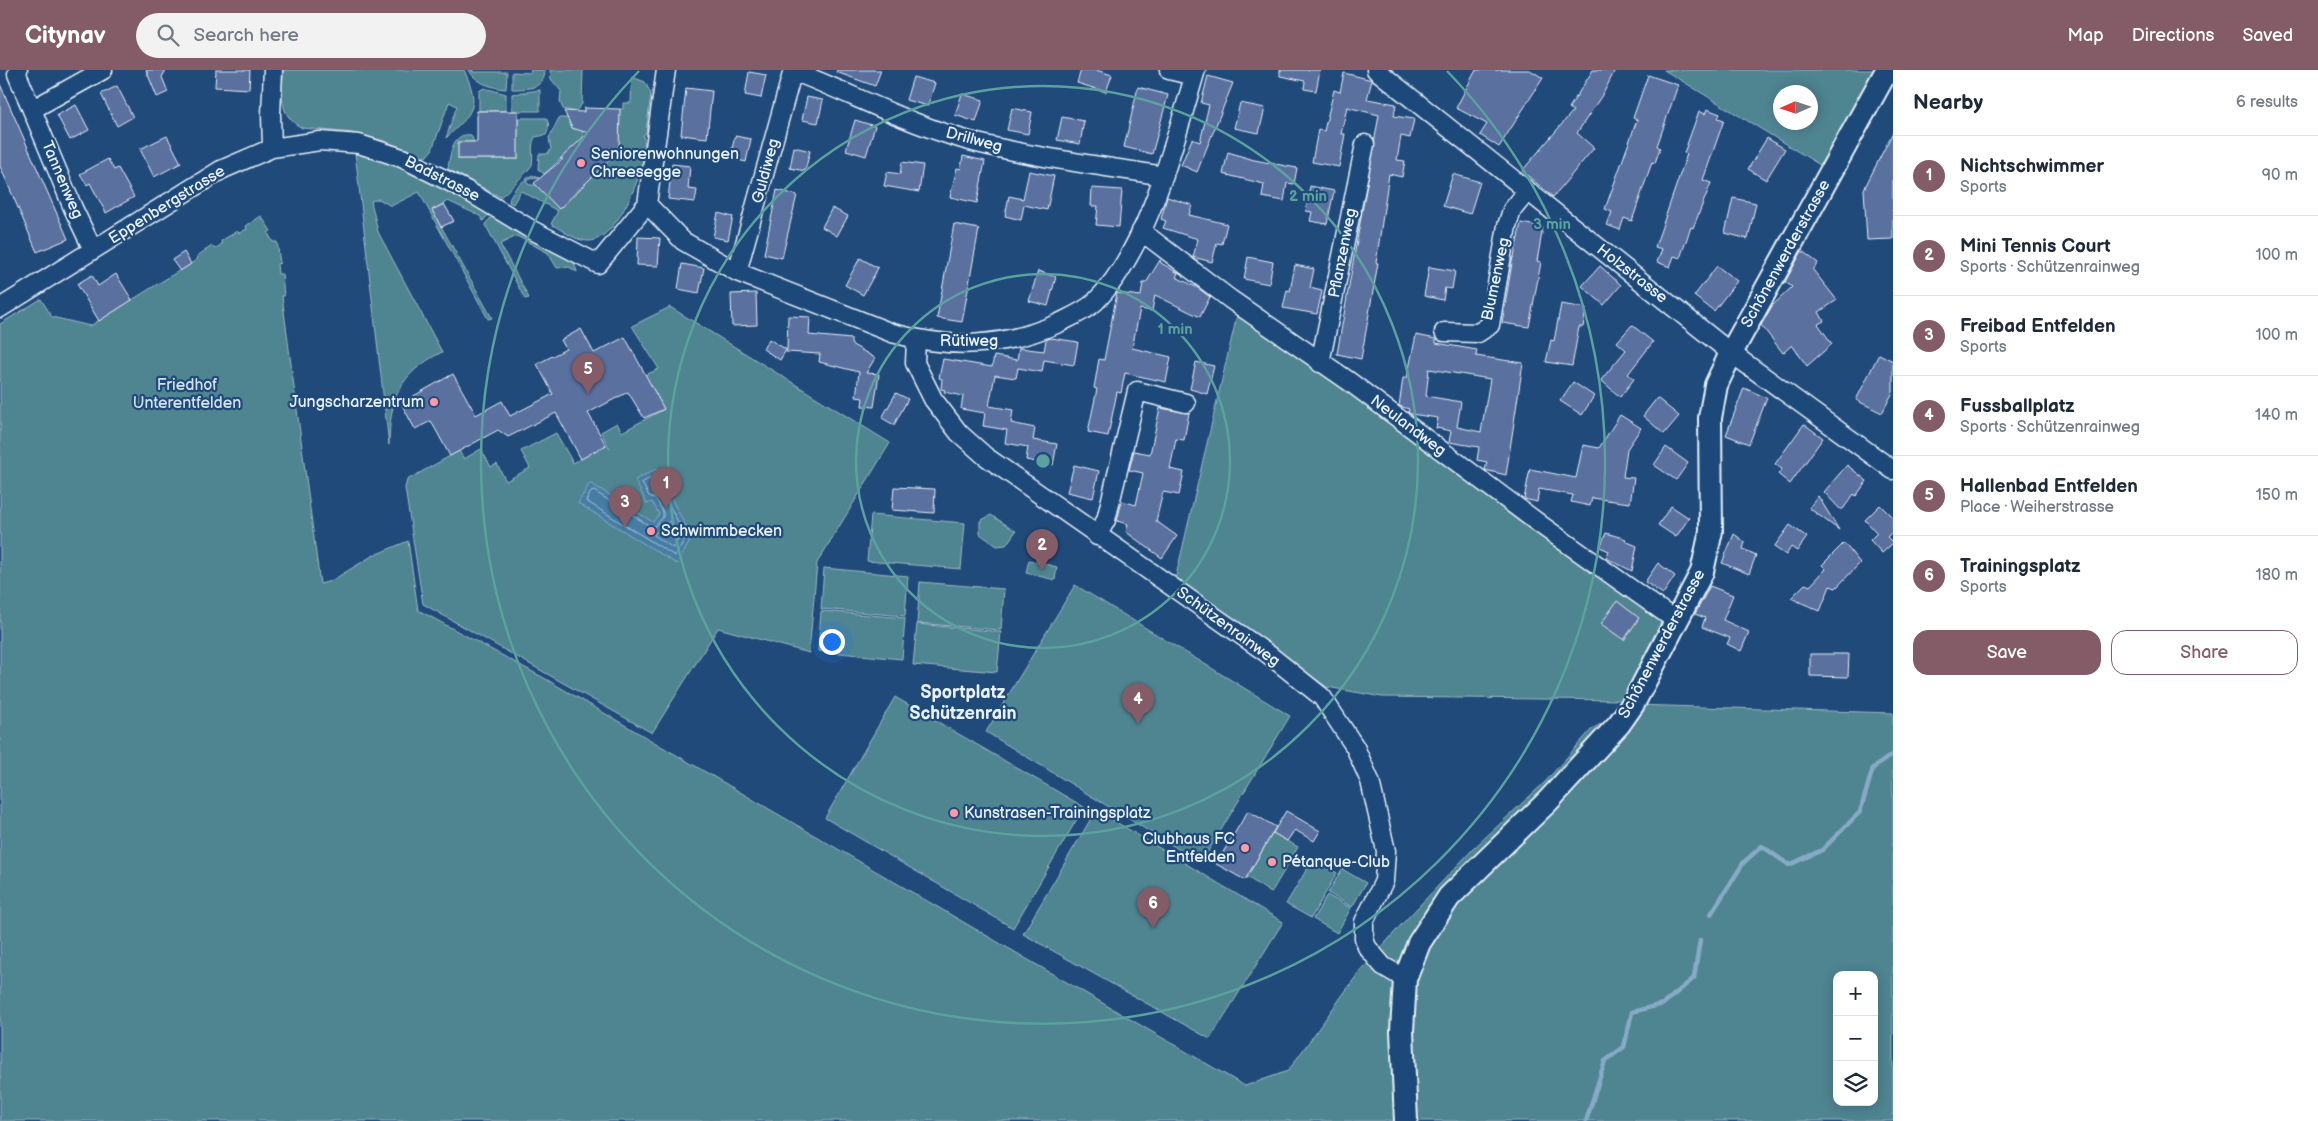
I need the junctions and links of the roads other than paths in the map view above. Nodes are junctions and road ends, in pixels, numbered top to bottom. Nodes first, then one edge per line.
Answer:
1 (18, 70) edge
2 (103, 70) edge
3 (273, 70) edge
4 (793, 70) edge
5 (1169, 70) edge
6 (1376, 70) edge
7 (1888, 70) edge
8 (663, 71) edge
9 (1195, 73) edge
10 (33, 109) junction
11 (1364, 144) dead end
12 (272, 148) junction
13 (1164, 176) junction
14 (1527, 192) junction
15 (646, 204) junction
16 (1140, 231) junction
17 (93, 250) junction
18 (737, 272) junction
19 (0, 308) edge
20 (1444, 332) dead end
21 (916, 340) junction
22 (1731, 353) junction
23 (1320, 363) junction
24 (1186, 403) dead end
25 (1893, 470) edge
26 (1097, 536) junction
27 (1675, 620) junction
28 (1405, 979) junction
29 (1406, 1121) edge

1 - 10 street, Tannenweg
2 - 10 street
3 - 12 street
4 - 13 street, Drillweg
4 - 18 street, Guldiweg
5 - 9 street
6 - 14 street, Holzstrasse
7 - 22 street, Schönenwerderstrasse
8 - 15 street
9 - 13 street, Rütiweg
10 - 17 street, Tannenweg
11 - 23 street, Pflanzenweg
12 - 15 street, Badstrasse
12 - 17 street, Eppenbergstrasse
13 - 16 street, Rütiweg
14 - 20 street, Blumenweg
14 - 22 street, Holzstrasse
15 - 18 street, Rütiweg
16 - 21 street, Rütiweg
16 - 23 street, Neulandweg
17 - 19 street, Eppenbergstrasse
18 - 21 street, Rütiweg
21 - 26 street, Schützenrainweg
22 - 25 street, Holzstrasse
22 - 27 street, Schönenwerderstrasse
23 - 27 street, Neulandweg
24 - 26 street
26 - 28 street, Schützenrainweg
27 - 28 street, Schönenwerderstrasse
28 - 29 street, Schönenwerderstrasse

